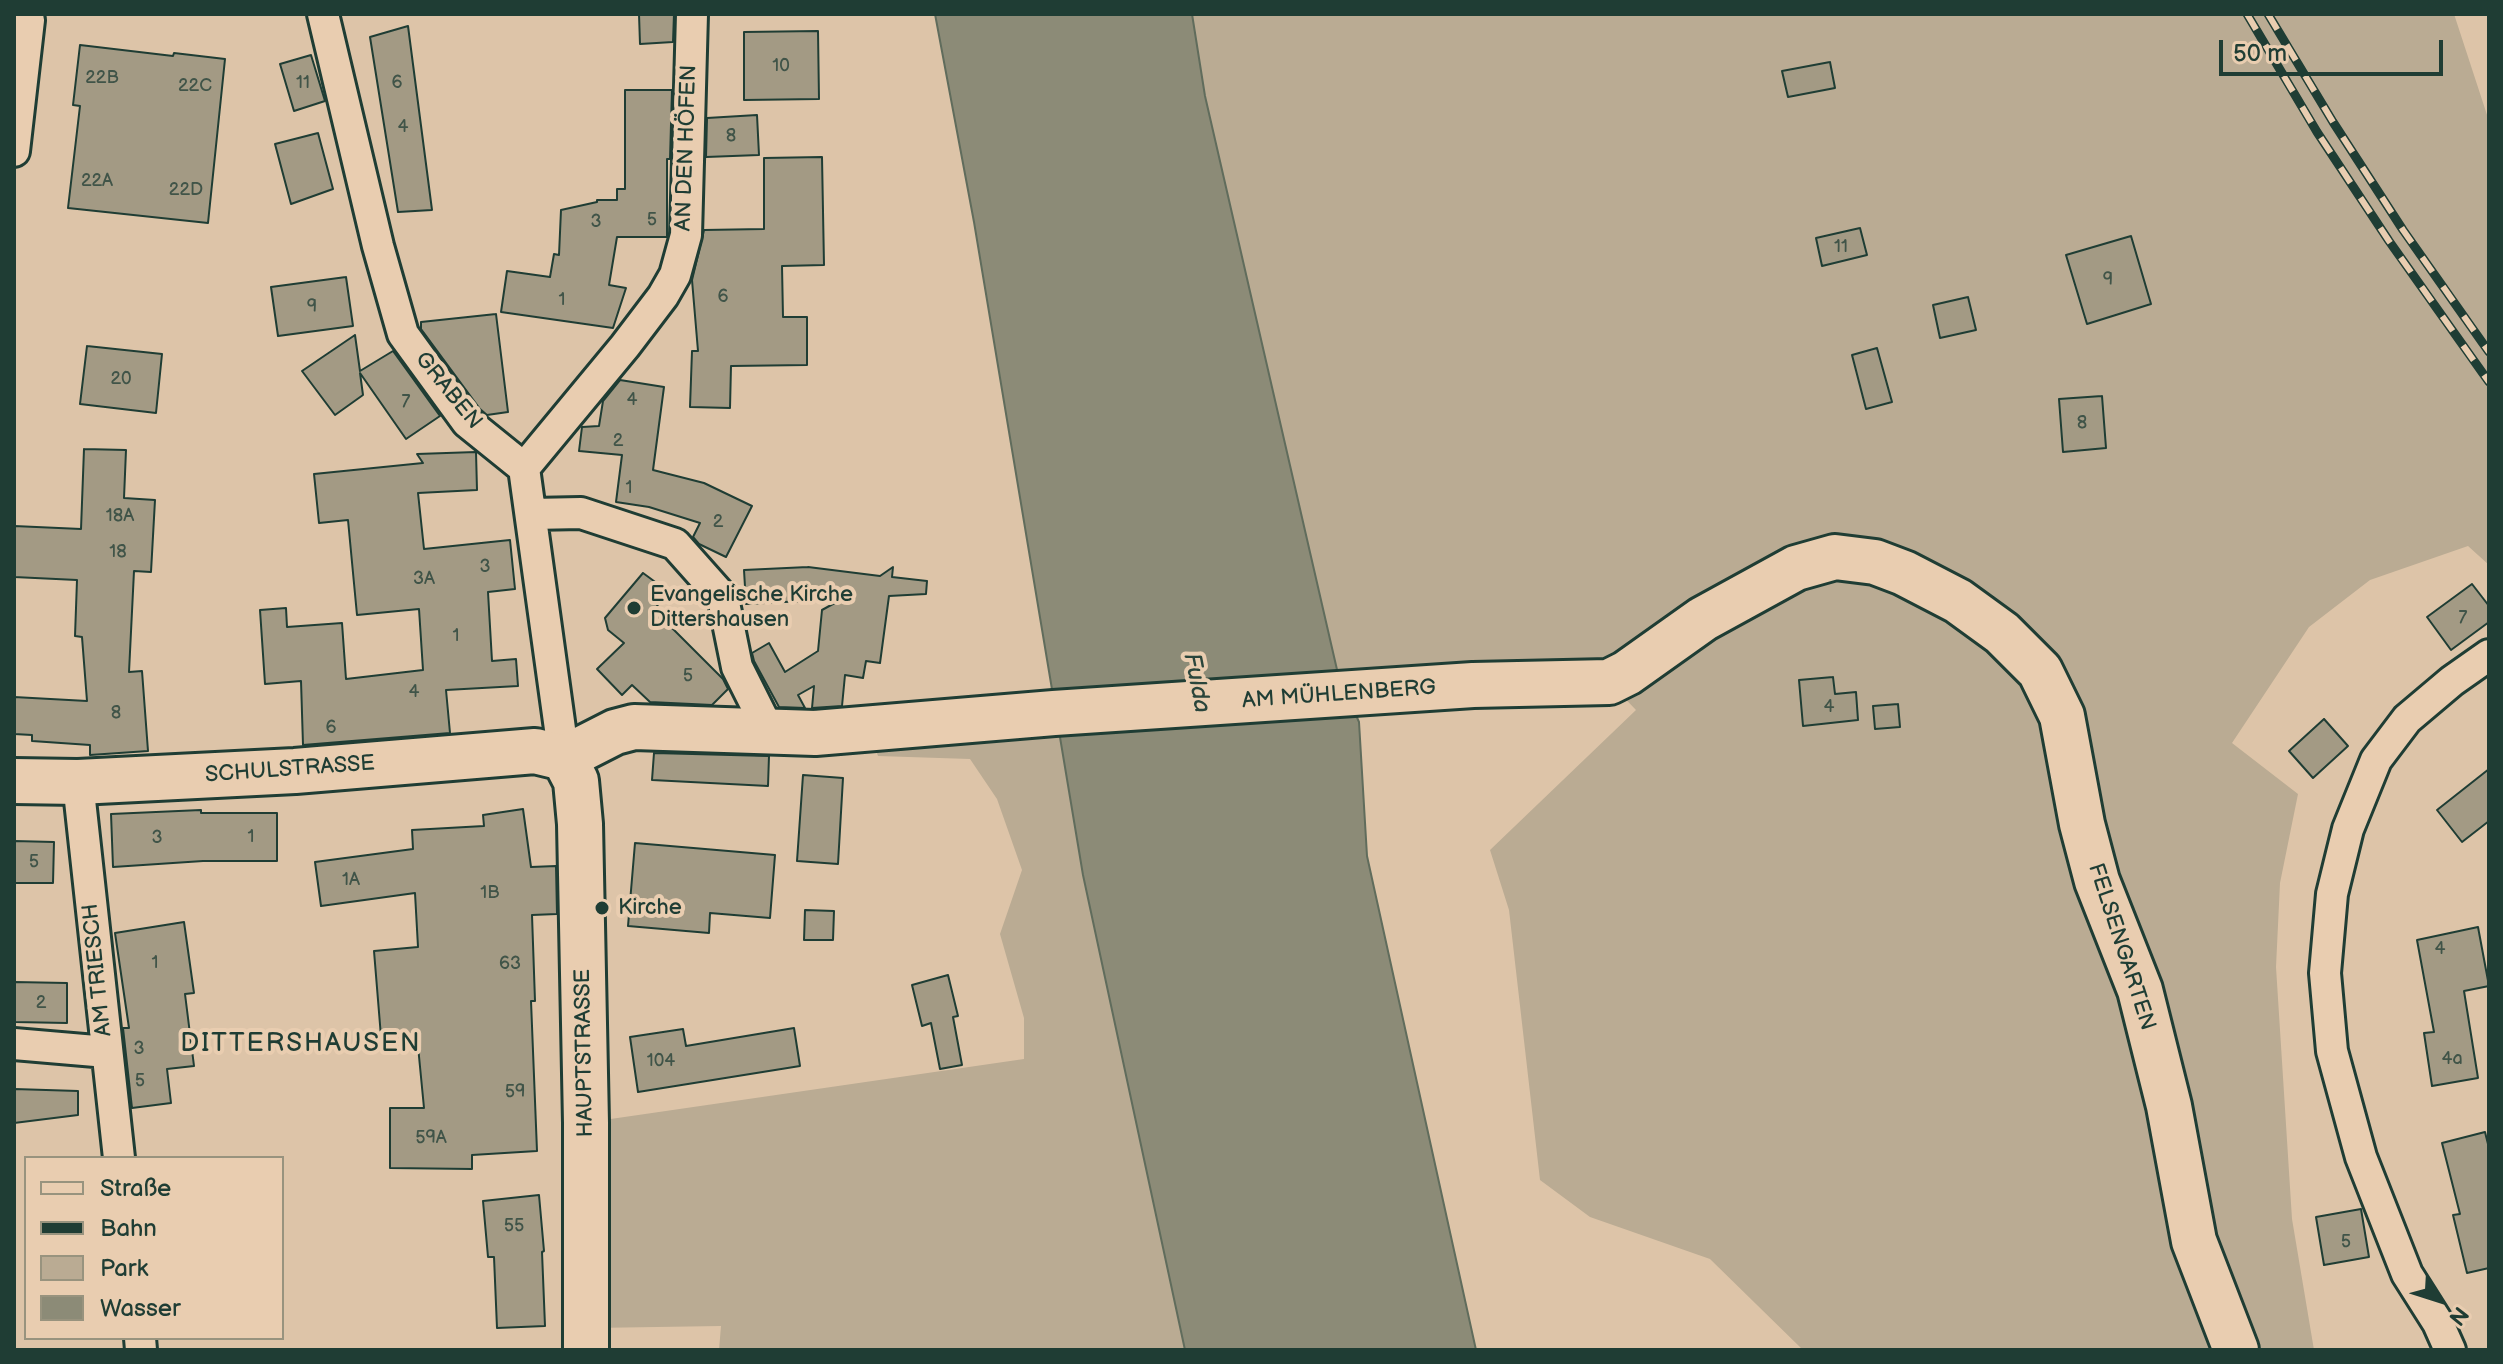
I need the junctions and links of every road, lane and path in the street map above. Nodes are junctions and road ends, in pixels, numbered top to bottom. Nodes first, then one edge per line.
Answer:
1 (323, 14) edge
2 (692, 14) edge
3 (29, 20) dead end
4 (14, 151) edge
5 (524, 468) junction
6 (532, 514) junction
7 (1937, 590) joint
8 (2489, 655) edge
9 (770, 733) junction
10 (564, 758) junction
11 (14, 781) edge
12 (78, 782) junction
13 (14, 1044) edge
14 (107, 1052) junction
15 (119, 1156) edge
16 (586, 1350) edge
17 (2236, 1350) edge
18 (2450, 1350) edge

1 - 5 street, GRABEN
2 - 5 street, AN DEN HÖFEN
3 - 4 street
5 - 6 street
6 - 9 street
6 - 10 street
7 - 9 street, AM MÜHLENBERG
7 - 17 street, FELSENGARTEN
8 - 18 street
9 - 10 street, AM MÜHLENBERG
10 - 12 street, SCHULSTRASSE
10 - 16 street, HAUPTSTRASSE
11 - 12 street, SCHULSTRASSE
12 - 14 street, AM TRIESCH
13 - 14 street
14 - 15 street, AM TRIESCH

